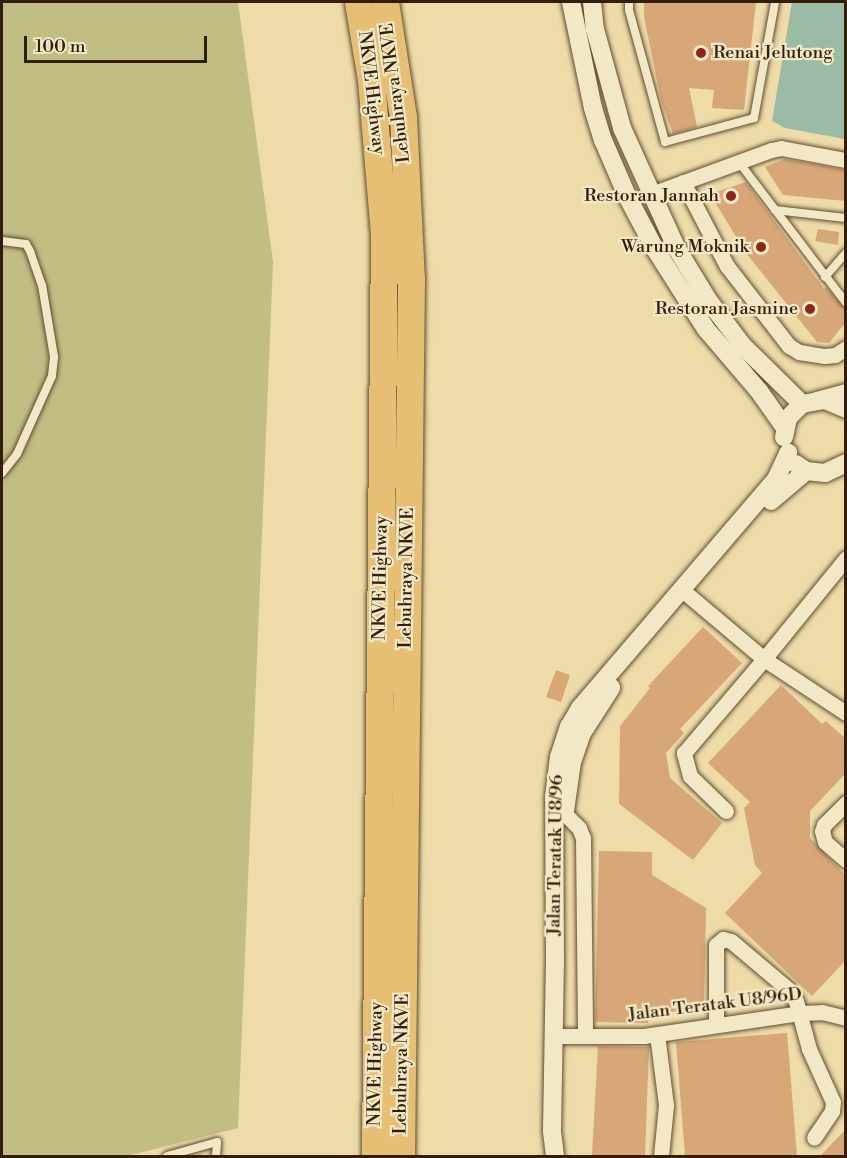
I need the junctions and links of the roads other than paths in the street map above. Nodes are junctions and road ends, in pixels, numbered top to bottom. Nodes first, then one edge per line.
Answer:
1 (358, 2) edge
2 (385, 2) edge
3 (571, 2) edge
4 (592, 2) edge
5 (629, 2) edge
6 (775, 2) edge
7 (846, 160) edge
8 (738, 161) junction
9 (683, 182) junction
10 (651, 194) junction
11 (775, 210) junction
12 (846, 218) edge
13 (2, 241) edge
14 (846, 253) edge
15 (825, 277) junction
16 (846, 303) edge
17 (846, 348) edge
18 (846, 390) edge
19 (808, 402) junction
20 (846, 409) edge
21 (785, 428) junction
22 (788, 453) junction
23 (806, 471) junction
24 (842, 471) edge
25 (2, 473) edge
26 (846, 558) edge
27 (685, 592) junction
28 (764, 659) junction
29 (846, 713) edge
30 (846, 803) edge
31 (726, 811) dead end
32 (565, 814) junction
33 (846, 860) edge
34 (799, 1013) junction
35 (846, 1018) edge
36 (716, 1025) junction
37 (657, 1034) junction
38 (558, 1036) junction
39 (585, 1036) junction
40 (814, 1138) dead end
41 (167, 1156) edge
42 (216, 1156) edge
43 (375, 1156) edge
44 (401, 1156) edge
45 (555, 1156) edge
46 (564, 1156) edge
47 (661, 1156) edge

1 - 43 highway, NKVE Highway
2 - 44 highway, Lebuhraya NKVE
3 - 21 street
4 - 10 street
5 - 6 lane
7 - 8 street
8 - 9 street
8 - 11 lane
9 - 10 street
9 - 17 street
10 - 19 street
11 - 12 lane
11 - 15 lane
13 - 25 lane
14 - 15 lane
15 - 16 lane
18 - 19 street
19 - 20 street
19 - 21 street
21 - 22 street
22 - 23 street
22 - 27 street, Jalan Teratak U8/96
23 - 24 street
23 - 27 street, Jalan Teratak U8/96
26 - 28 street
27 - 28 street
27 - 32 street, Jalan Teratak U8/96
27 - 38 street, Jalan Teratak U8/96
28 - 29 street
28 - 31 street
30 - 33 street
32 - 38 street, Jalan Teratak U8/96
32 - 39 street
34 - 35 street, Jalan Teratak U8/96D
34 - 36 street, Jalan Teratak U8/96D
34 - 36 street
34 - 40 street
36 - 37 street, Jalan Teratak U8/96D
37 - 39 street, Jalan Teratak U8/96D
37 - 47 street
38 - 39 street, Jalan Teratak U8/96D
38 - 45 street, Jalan Teratak U8/96
38 - 46 street, Jalan Teratak U8/96
41 - 42 lane

